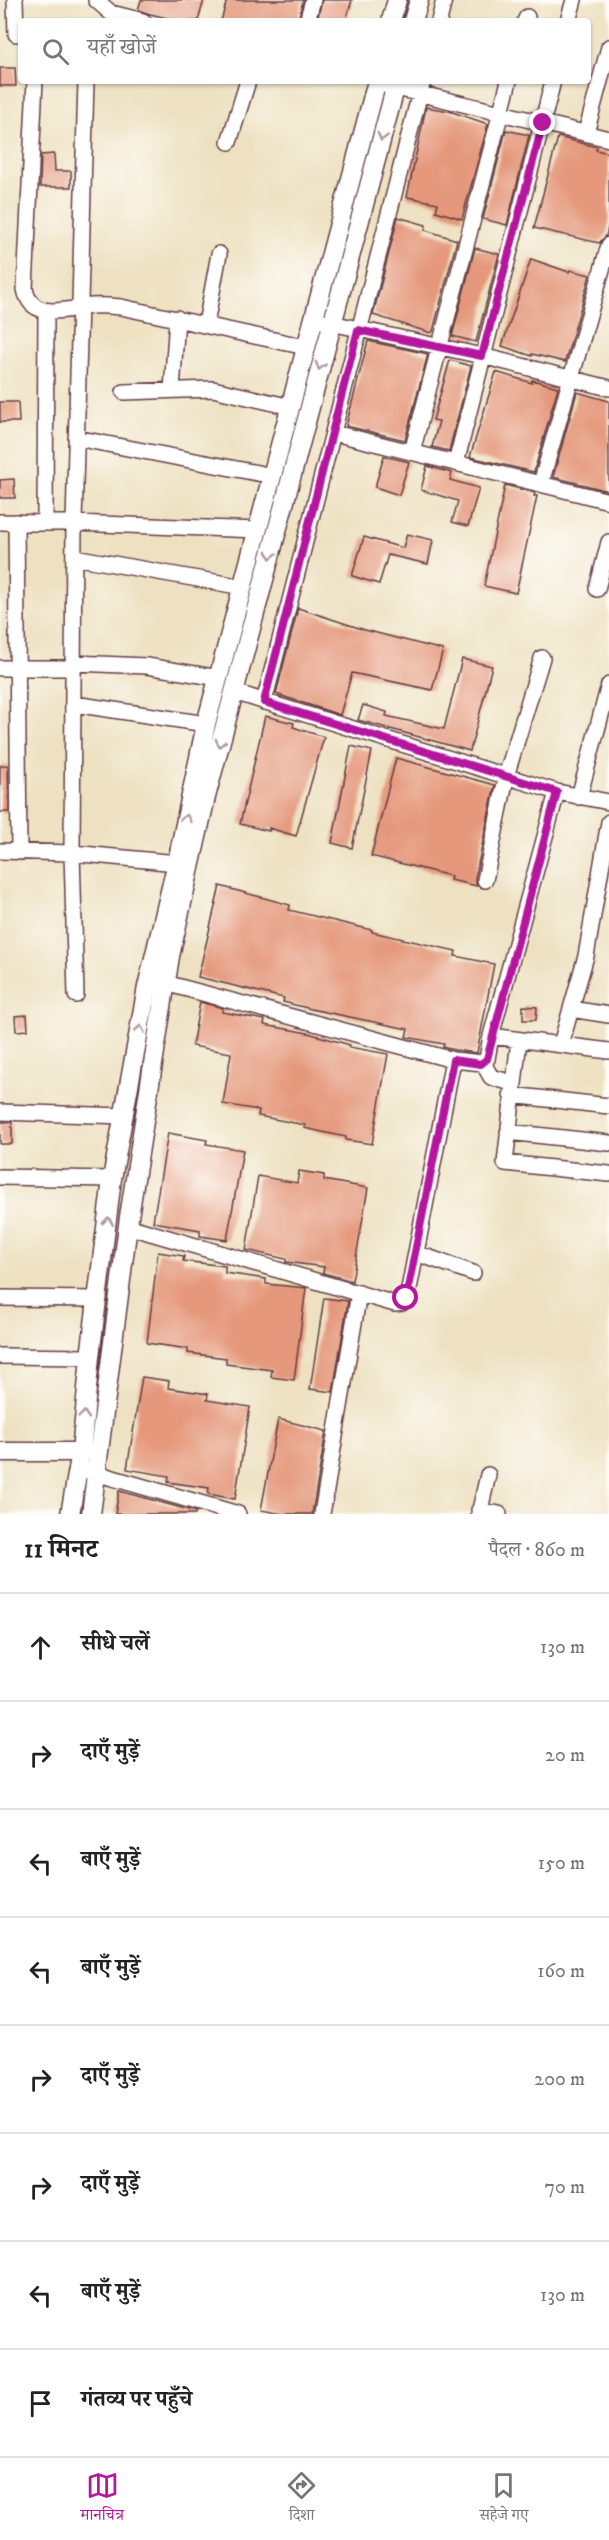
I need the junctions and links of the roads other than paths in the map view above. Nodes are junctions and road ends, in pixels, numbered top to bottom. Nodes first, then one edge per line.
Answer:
1 (15, 0) edge
2 (313, 0) edge
3 (397, 0) edge
4 (419, 0) edge
5 (444, 0) edge
6 (574, 0) edge
7 (103, 8) edge
8 (133, 18) edge
9 (308, 18) edge
10 (392, 18) edge
11 (414, 18) edge
12 (440, 18) edge
13 (569, 18) edge
14 (0, 34) edge
15 (18, 34) edge
16 (609, 47) edge
17 (35, 84) edge
18 (86, 84) edge
19 (247, 84) edge
20 (373, 84) edge
21 (396, 84) edge
22 (508, 84) edge
23 (552, 84) edge
24 (422, 87) edge
25 (500, 112) junction
26 (543, 123) junction
27 (586, 133) junction
28 (609, 139) edge
29 (228, 142) dead end
30 (609, 244) edge
31 (219, 254) dead end
32 (79, 308) junction
33 (46, 312) junction
34 (177, 318) junction
35 (313, 319) junction
36 (206, 324) junction
37 (332, 324) junction
38 (358, 330) junction
39 (439, 346) junction
40 (306, 347) junction
41 (482, 356) junction
42 (569, 379) junction
43 (609, 388) edge
44 (172, 390) junction
45 (124, 392) dead end
46 (291, 407) junction
47 (334, 433) junction
48 (76, 438) junction
49 (412, 452) junction
50 (456, 463) junction
51 (273, 476) junction
52 (541, 483) junction
53 (609, 501) edge
54 (0, 522) edge
55 (16, 522) junction
56 (45, 523) junction
57 (74, 524) junction
58 (258, 530) junction
59 (609, 542) edge
60 (74, 557) junction
61 (243, 587) junction
62 (597, 589) dead end
63 (542, 658) dead end
64 (74, 665) junction
65 (0, 668) edge
66 (18, 668) junction
67 (219, 678) junction
68 (609, 686) edge
69 (234, 692) junction
70 (264, 702) junction
71 (74, 704) junction
72 (206, 724) junction
73 (506, 777) junction
74 (557, 792) junction
75 (579, 797) junction
76 (609, 802) edge
77 (609, 822) edge
78 (0, 851) edge
79 (19, 852) junction
80 (72, 853) junction
81 (184, 863) junction
82 (485, 880) dead end
83 (165, 983) junction
84 (76, 995) dead end
85 (571, 1009) junction
86 (609, 1014) edge
87 (491, 1036) junction
88 (519, 1040) junction
89 (561, 1044) junction
90 (609, 1051) edge
91 (453, 1060) junction
92 (483, 1063) junction
93 (512, 1089) junction
94 (609, 1106) edge
95 (0, 1112) edge
96 (125, 1116) junction
97 (508, 1132) junction
98 (609, 1143) edge
99 (609, 1174) edge
100 (0, 1177) edge
101 (112, 1179) junction
102 (128, 1226) junction
103 (416, 1253) junction
104 (473, 1273) dead end
105 (359, 1293) junction
106 (0, 1298) edge
107 (99, 1299) junction
108 (0, 1356) edge
109 (90, 1357) junction
110 (0, 1452) edge
111 (86, 1465) junction
112 (488, 1475) dead end
113 (479, 1512) edge
114 (70, 1514) edge
115 (91, 1514) edge
116 (238, 1514) edge
117 (322, 1514) edge
118 (499, 1514) edge

1 - 15 street
2 - 9 street
3 - 10 street
4 - 11 street
5 - 12 street
6 - 13 street
7 - 8 street
14 - 15 street
16 - 27 street
17 - 33 street
18 - 32 street
19 - 29 street
20 - 35 street
21 - 24 street
21 -> 37 street
22 - 25 street
23 - 26 street
24 - 25 street
24 - 38 street
25 - 26 street
25 - 39 street
26 - 27 street
26 - 41 street
27 - 28 street
30 - 42 street
31 - 36 street
32 - 33 street
32 - 34 street
32 - 48 street
33 - 56 street
34 - 36 street
34 - 44 street
35 - 37 street
35 - 40 street
36 - 40 street
37 - 38 street
37 -> 69 street
38 - 39 street
38 - 47 street
39 - 41 street
39 - 49 street
40 - 46 street
41 - 42 street
41 - 50 street
42 - 43 street
42 - 52 street
44 - 45 street
44 - 46 street
46 - 51 street
47 - 49 street
47 - 70 street
48 - 51 street
48 - 57 street
49 - 50 street
50 - 52 street
51 - 58 street
52 - 53 street
54 - 55 street
55 - 56 street
55 - 66 street
56 - 57 street
57 - 58 street
57 - 60 street
58 - 61 street
59 - 62 street
60 - 61 street
60 - 64 street
61 - 67 street
63 - 73 street
64 - 66 street
64 - 67 street
64 - 71 street
65 - 66 street
66 - 79 street
67 - 72 street
68 - 75 street
69 - 70 street
69 -> 81 street
70 - 73 street
71 - 72 street
71 - 80 street
81 -> 72 street
73 - 74 street
73 - 82 street
74 - 75 street
74 - 87 street
75 - 76 street
77 - 85 street
78 - 79 street
79 - 80 street
80 - 81 street
80 - 84 street
81 - 83 street
96 -> 81 street
83 - 91 street
83 - 102 street
85 - 86 street
85 - 89 street
87 - 88 street
87 - 92 street
88 - 89 street
88 - 93 street
89 - 90 street
91 - 92 street
91 - 103 street
92 - 93 street
93 - 94 street
93 - 97 street
95 - 96 street
96 - 101 street
97 - 98 street
97 - 99 street
100 - 101 street
107 -> 101 street
102 - 105 street
102 - 111 street
103 - 104 street
103 - 105 street
105 - 117 street
106 - 107 street
107 - 109 street
108 - 109 street
111 -> 109 street
110 - 111 street
111 - 114 street
111 - 115 street
111 - 116 street
112 - 113 street
113 - 118 street

